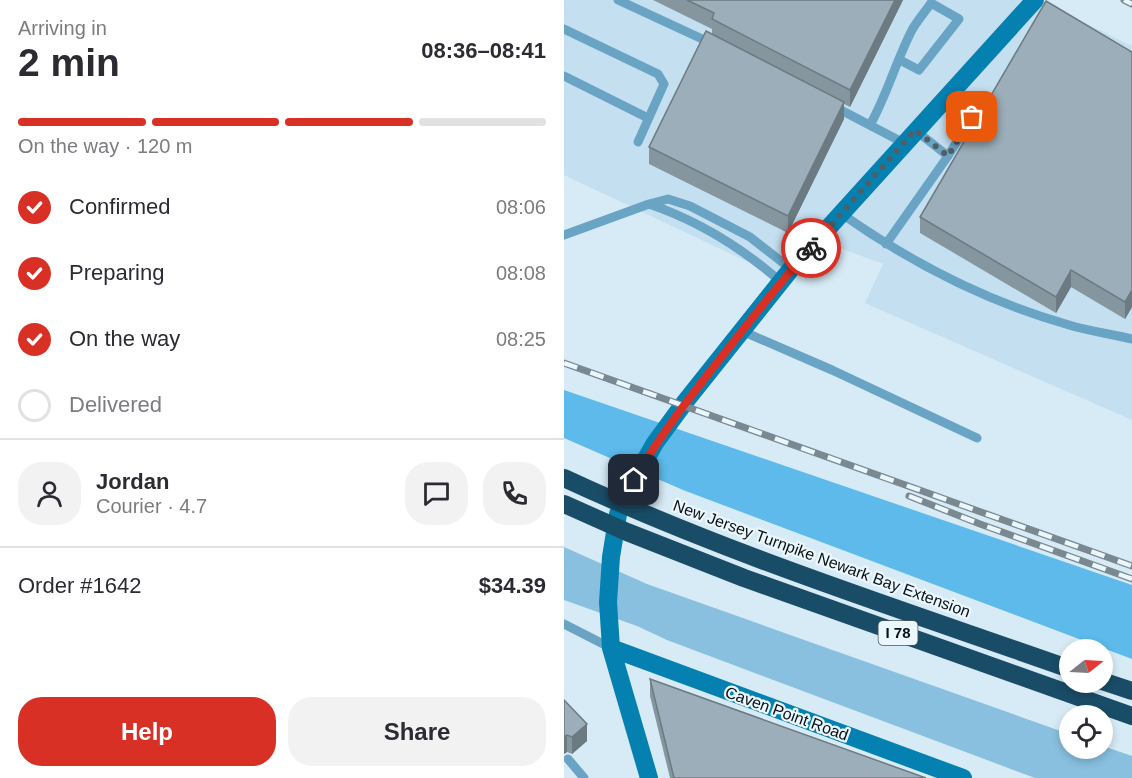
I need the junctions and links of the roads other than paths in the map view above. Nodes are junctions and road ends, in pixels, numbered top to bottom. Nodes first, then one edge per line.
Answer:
1 (618, 0) edge
2 (1035, 0) edge
3 (564, 29) edge
4 (726, 51) edge
5 (900, 60) junction
6 (564, 76) edge
7 (829, 104) edge
8 (972, 117) dead end
9 (648, 118) junction
10 (870, 125) junction
11 (909, 137) junction
12 (638, 142) dead end
13 (948, 156) junction
14 (649, 204) junction
15 (842, 214) junction
16 (564, 235) edge
17 (886, 244) junction
18 (786, 276) junction
19 (742, 332) junction
20 (1132, 339) edge
21 (977, 438) dead end
22 (564, 478) edge
23 (570, 507) edge
24 (564, 624) edge
25 (610, 648) junction
26 (1059, 665) edge
27 (1113, 685) edge
28 (1132, 691) edge
29 (1132, 716) edge
30 (568, 759) dead end
31 (584, 778) edge
32 (649, 778) edge
33 (963, 778) edge

1 - 4 lane
2 - 11 street
3 - 9 lane
5 - 5 lane
5 - 10 lane
6 - 9 lane
7 - 10 lane
8 - 13 lane
9 - 12 lane
10 - 11 lane
11 - 13 lane
11 - 15 street
13 - 17 lane
14 - 16 lane
14 - 18 lane
14 - 18 lane
15 - 17 lane
15 - 18 street
17 - 20 lane
18 - 19 street
19 - 21 lane
19 - 25 street
22 - 26 highway, New Jersey Turnpike Newark Bay Extension / I 78
23 - 29 highway, I 78
24 - 25 lane
25 - 32 street
25 - 33 street, Caven Point Road
27 - 28 highway
30 - 31 lane

